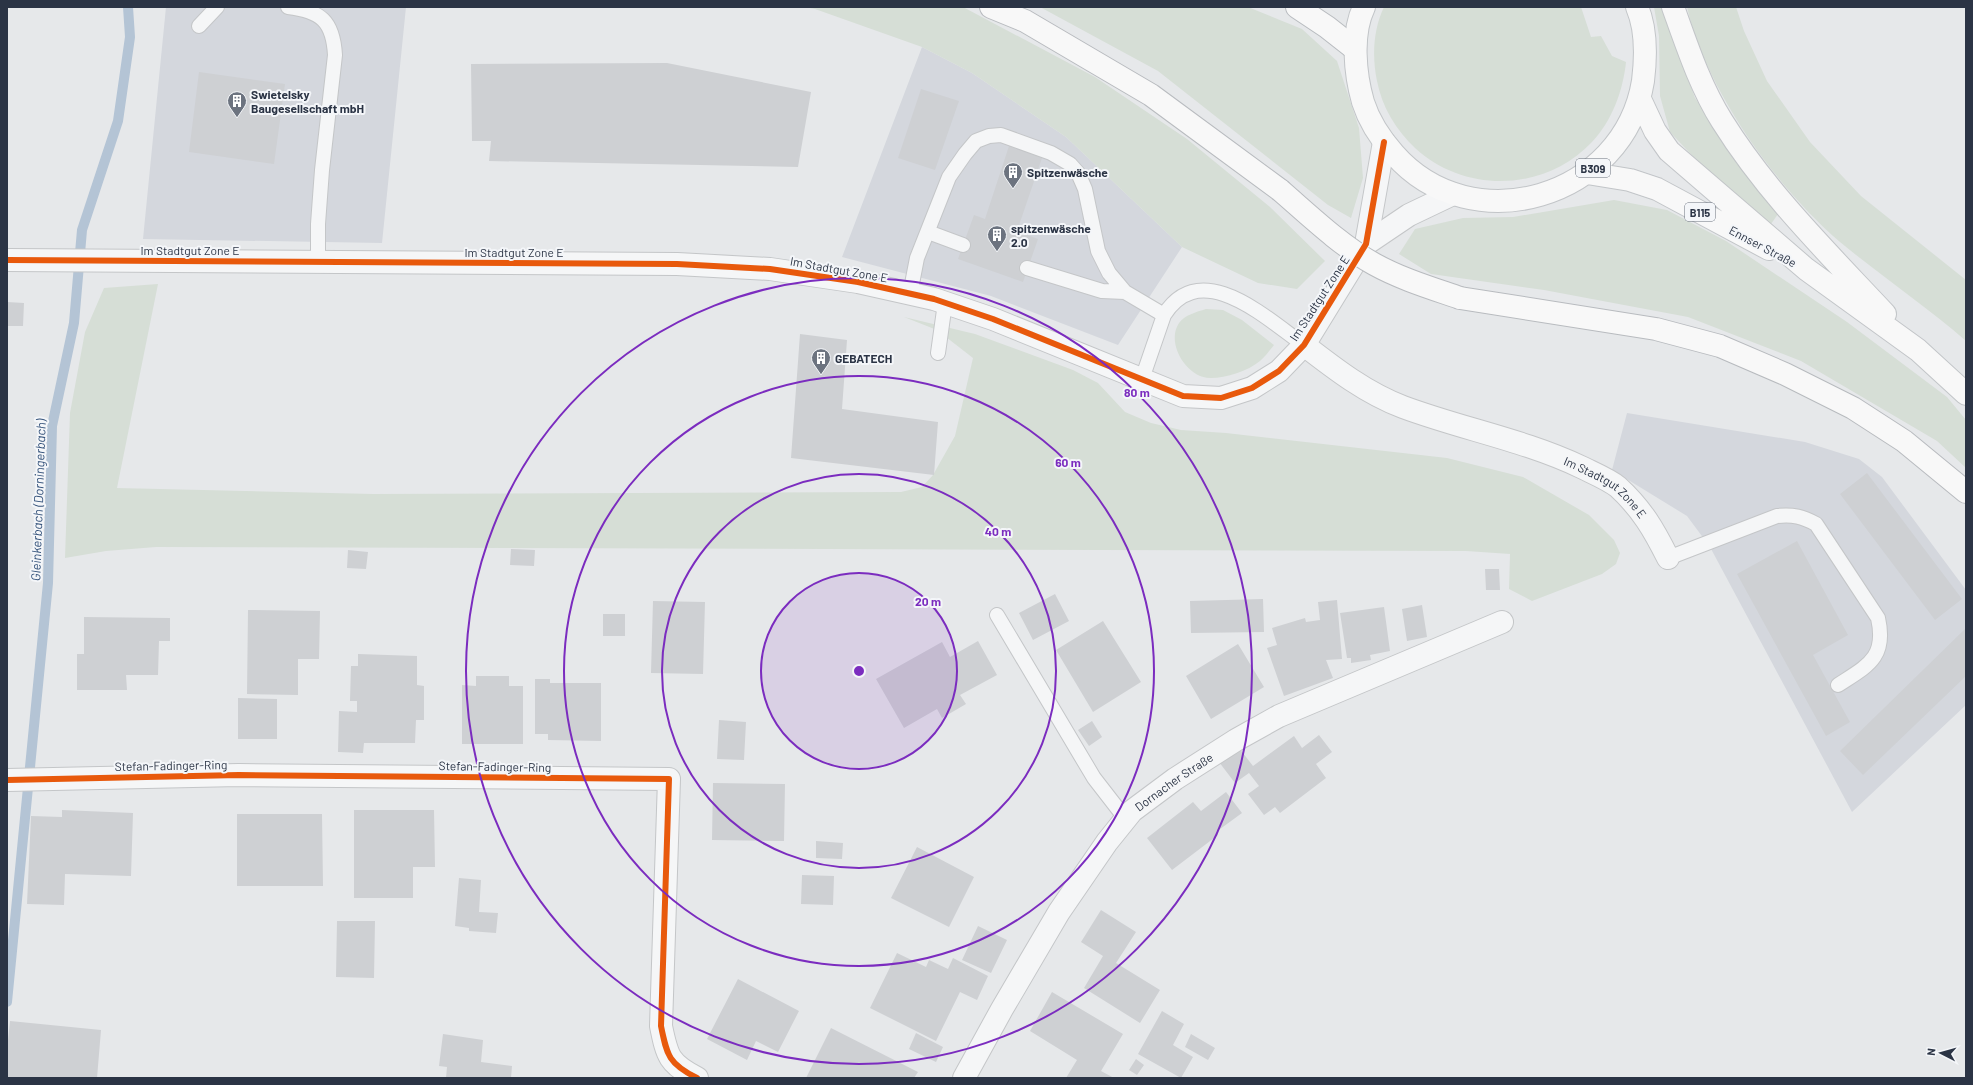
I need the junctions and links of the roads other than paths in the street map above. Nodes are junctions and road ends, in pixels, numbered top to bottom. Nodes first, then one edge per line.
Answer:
1 (217, 7) edge
2 (288, 7) edge
3 (991, 7) edge
4 (1297, 7) edge
5 (1364, 7) edge
6 (1637, 7) edge
7 (1673, 7) edge
8 (199, 26) dead end
9 (1355, 50) junction
10 (1640, 99) junction
11 (1384, 142) junction
12 (1587, 173) junction
13 (1453, 194) junction
14 (928, 232) junction
15 (1366, 244) junction
16 (963, 245) dead end
17 (7, 260) edge
18 (318, 262) junction
19 (1027, 268) dead end
20 (1806, 269) junction
21 (1125, 292) junction
22 (910, 294) junction
23 (945, 303) junction
24 (1164, 315) junction
25 (1304, 345) junction
26 (1918, 350) junction
27 (938, 353) dead end
28 (1142, 379) junction
29 (1966, 394) edge
30 (1966, 492) edge
31 (1668, 558) joint
32 (997, 615) dead end
33 (1502, 622) dead end
34 (1838, 685) dead end
35 (8, 780) edge
36 (1125, 818) junction
37 (697, 1078) edge
38 (964, 1078) edge

1 - 8 lane
2 - 18 lane
3 - 30 main road, bridge
4 - 9 main road
5 - 9 main road, B309
6 - 10 main road, B309
7 - 26 main road
9 - 11 main road, B309
10 - 12 main road, B309
10 - 20 main road, Ennser Straße / B115
11 - 13 main road, B309
11 - 15 street, Im Stadtgut Zone E
12 - 13 main road, B309
12 - 20 main road, Ennser Straße / B115
13 - 15 street, Im Stadtgut Zone E
14 - 16 lane
14 - 21 lane
14 - 22 lane
15 - 25 street, Im Stadtgut Zone E
17 - 18 street, Im Stadtgut Zone E
18 - 22 street, Im Stadtgut Zone E
19 - 21 lane
20 - 26 main road, Ennser Straße / B115
21 - 24 lane
22 - 23 street, Im Stadtgut Zone E
23 - 27 lane
23 - 28 street, Im Stadtgut Zone E
24 - 25 lane
24 - 28 lane
25 - 28 street, Im Stadtgut Zone E
25 - 31 street, Im Stadtgut Zone E
26 - 29 main road, Ennser Straße / B115
31 - 34 lane
32 - 36 lane
33 - 36 street, Dornacher Straße
35 - 37 street, Stefan-Fadinger-Ring
36 - 38 street, Dornacher Straße

